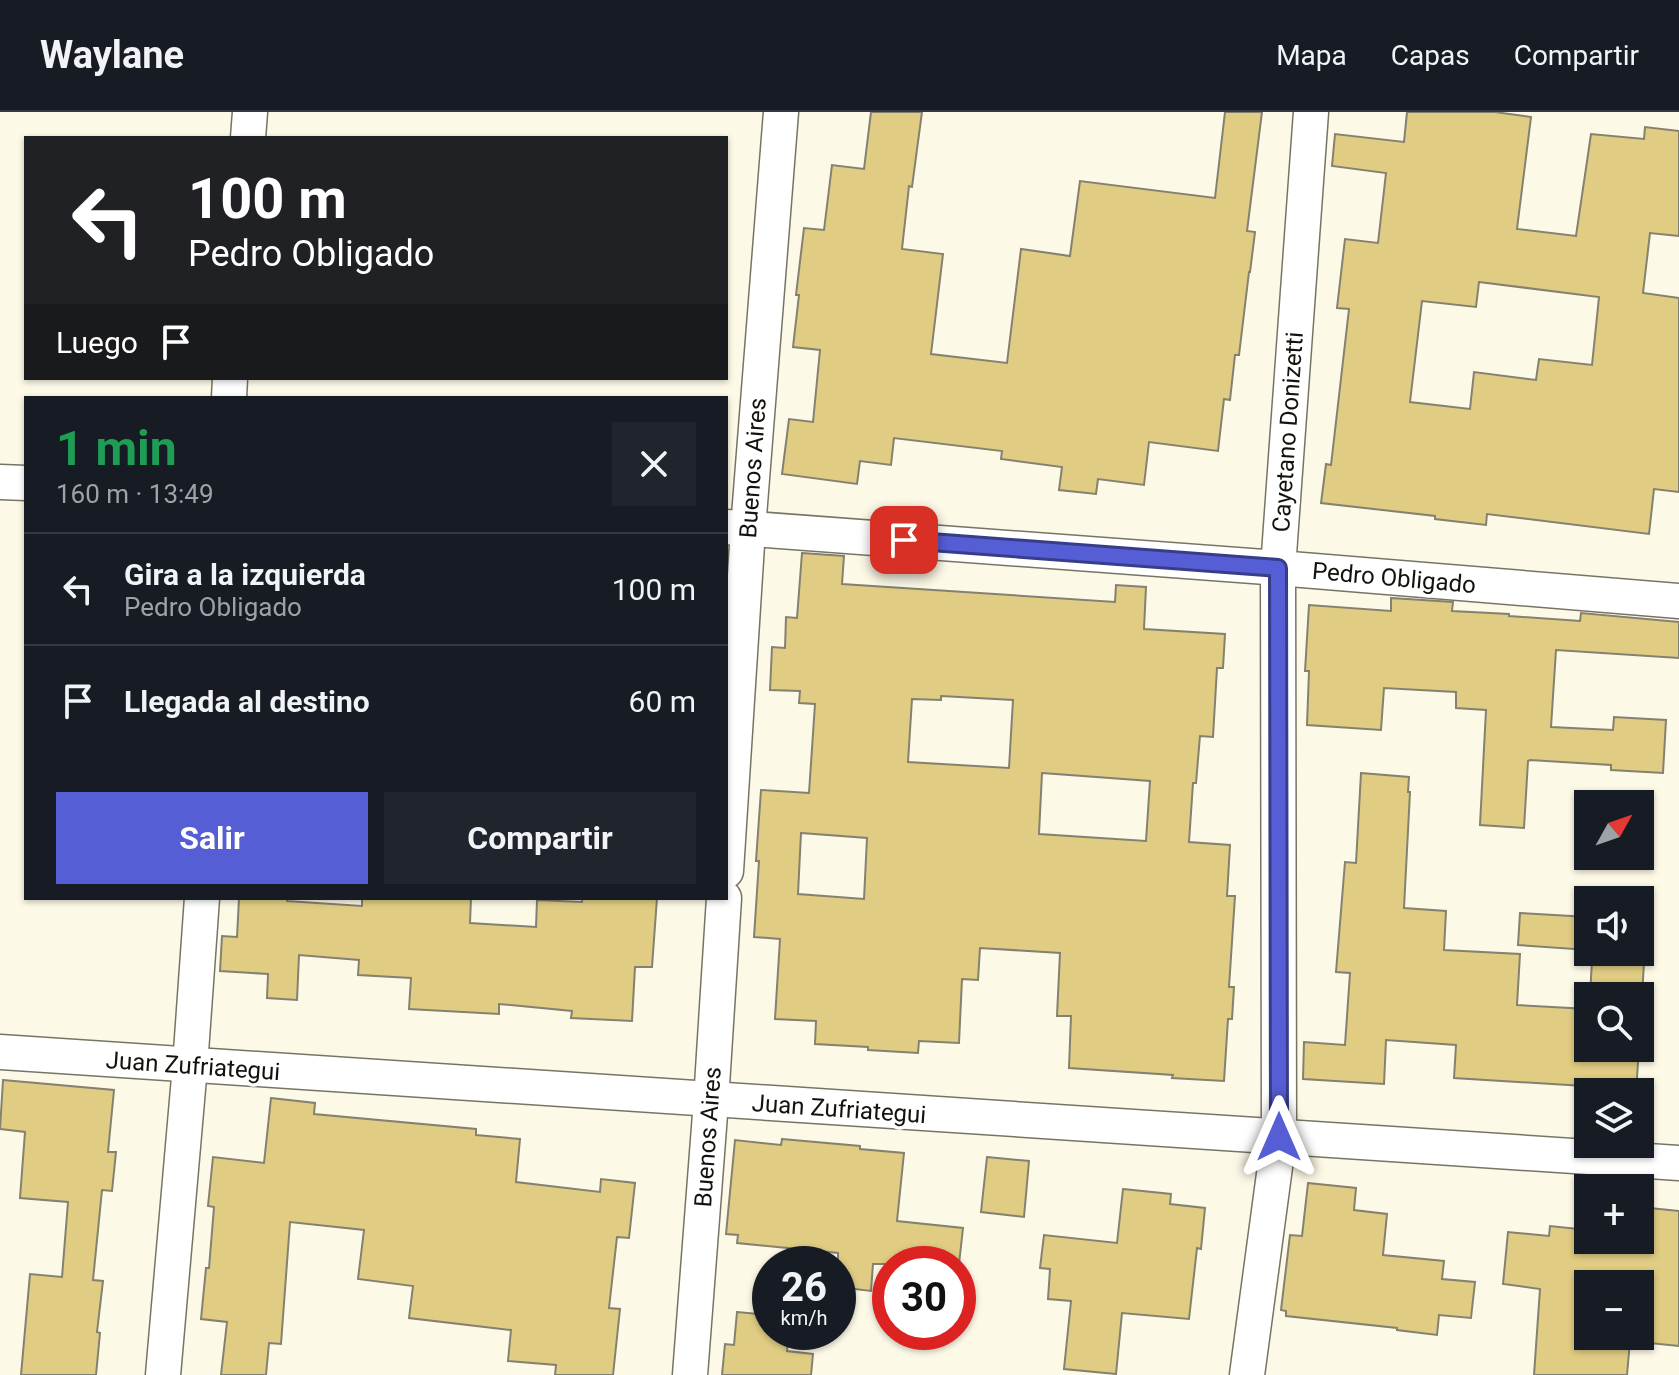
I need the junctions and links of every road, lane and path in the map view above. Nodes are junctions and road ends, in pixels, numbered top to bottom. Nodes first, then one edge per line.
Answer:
1 (250, 112) edge
2 (781, 112) edge
3 (1311, 112) edge
4 (248, 136) edge
5 (0, 482) edge
6 (24, 483) edge
7 (737, 528) edge
8 (1278, 568) junction
9 (1679, 601) edge
10 (728, 809) edge
11 (202, 900) edge
12 (724, 900) edge
13 (0, 1052) edge
14 (190, 1066) junction
15 (711, 1101) junction
16 (1279, 1137) junction
17 (1679, 1163) edge
18 (163, 1375) edge
19 (690, 1375) edge
20 (1247, 1375) edge

1 - 4 street
2 - 7 street, Buenos Aires
3 - 8 street, Cayetano Donizetti
5 - 6 street
7 - 8 street, Pedro Obligado
7 - 10 street, Buenos Aires
8 - 9 street, Pedro Obligado
8 - 16 street, Cayetano Donizetti
11 - 14 street
12 - 15 street, Buenos Aires
13 - 14 street, Juan Zufriategui
14 - 15 street, Juan Zufriategui
14 - 18 street
15 - 16 street, Juan Zufriategui
15 - 19 street, Buenos Aires
16 - 17 street, Juan Zufriategui
16 - 20 street, Cayetano Donizetti

